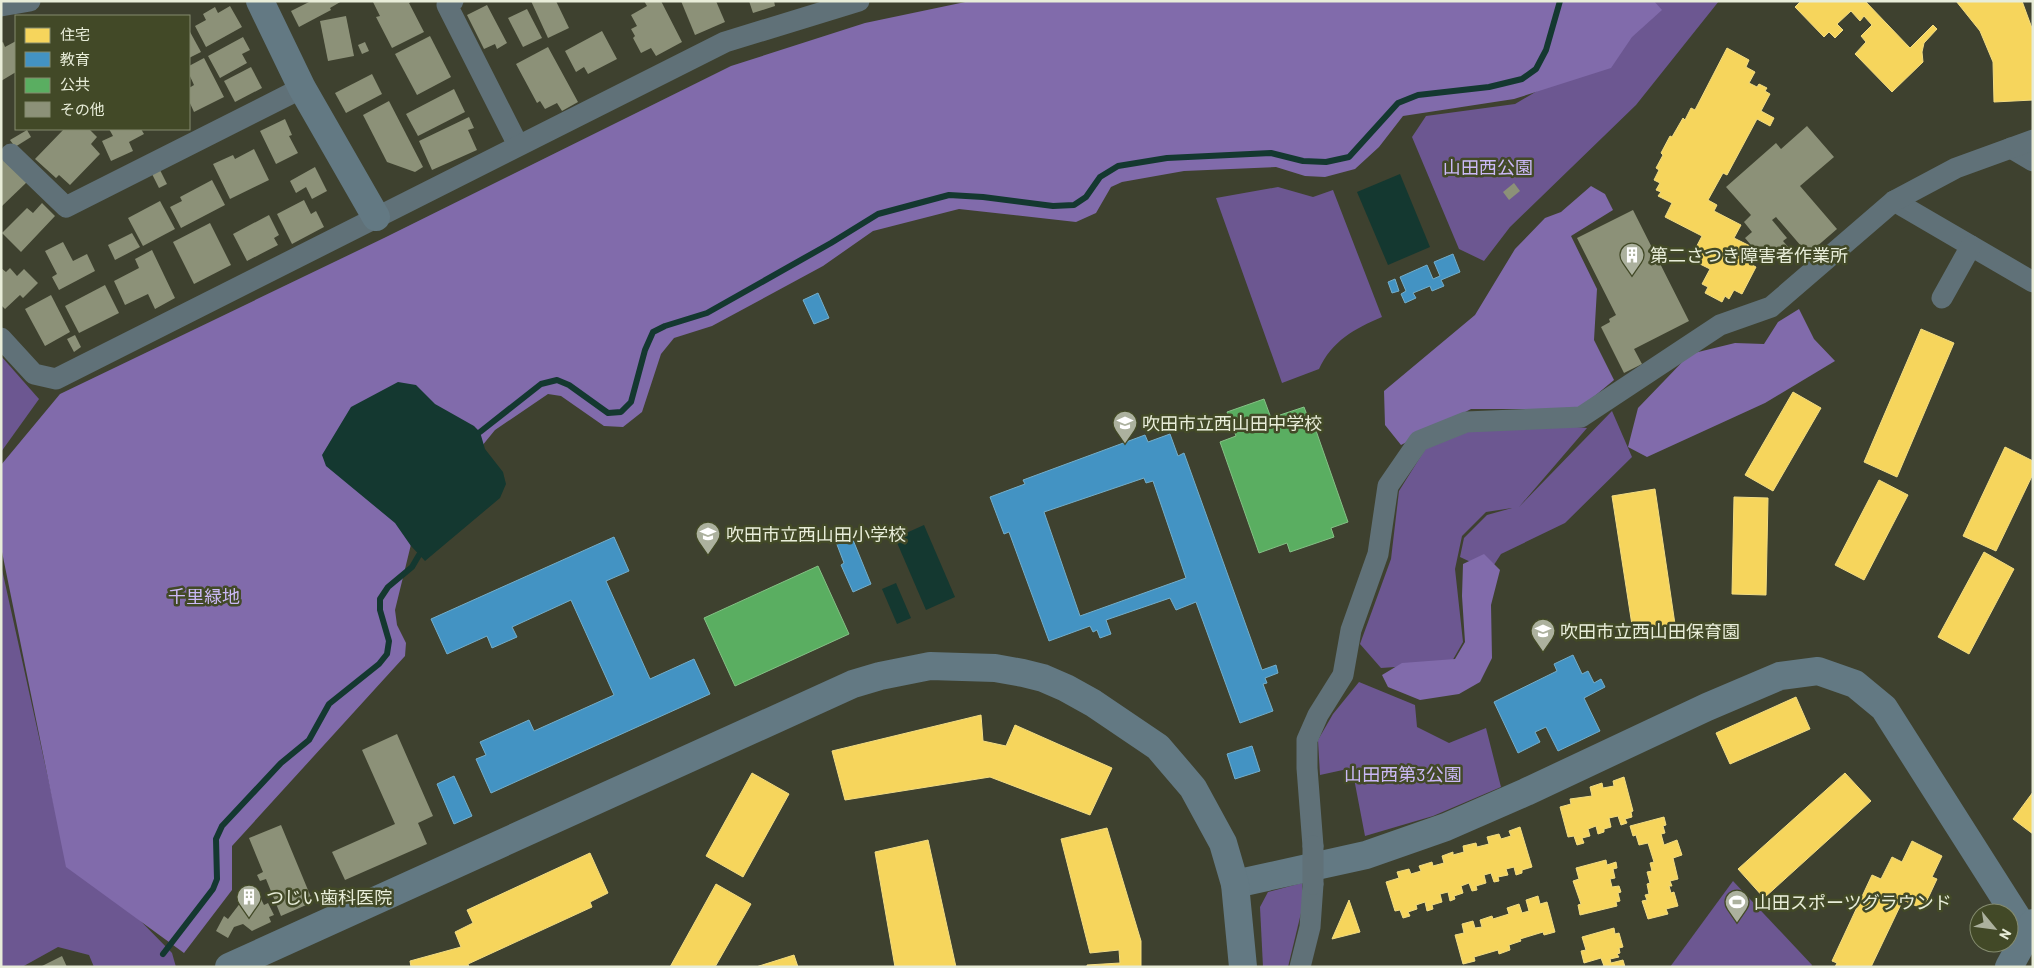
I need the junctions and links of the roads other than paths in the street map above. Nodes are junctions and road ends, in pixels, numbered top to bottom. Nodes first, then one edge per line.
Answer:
1 (30, 1) edge
2 (260, 1) edge
3 (858, 1) edge
4 (448, 2) edge
5 (1, 6) edge
6 (302, 88) junction
7 (2033, 140) edge
8 (518, 145) junction
9 (2011, 148) junction
10 (12, 154) dead end
11 (2033, 161) edge
12 (1894, 201) junction
13 (376, 217) junction
14 (1971, 246) junction
15 (2033, 282) edge
16 (1942, 298) dead end
17 (1, 338) edge
18 (1235, 884) junction
19 (2030, 928) edge
20 (229, 967) edge
21 (1243, 967) edge
22 (1300, 967) edge
23 (2008, 967) edge

1 - 5 street
2 - 6 street
3 - 8 street
4 - 8 street
6 - 10 street
6 - 13 street
7 - 9 street
8 - 13 street
9 - 11 street
9 - 12 street
12 - 14 street
12 - 22 street, bridge
13 - 17 street
14 - 15 street
14 - 16 street
18 - 19 street
18 - 20 street
18 - 21 street
19 - 23 street

